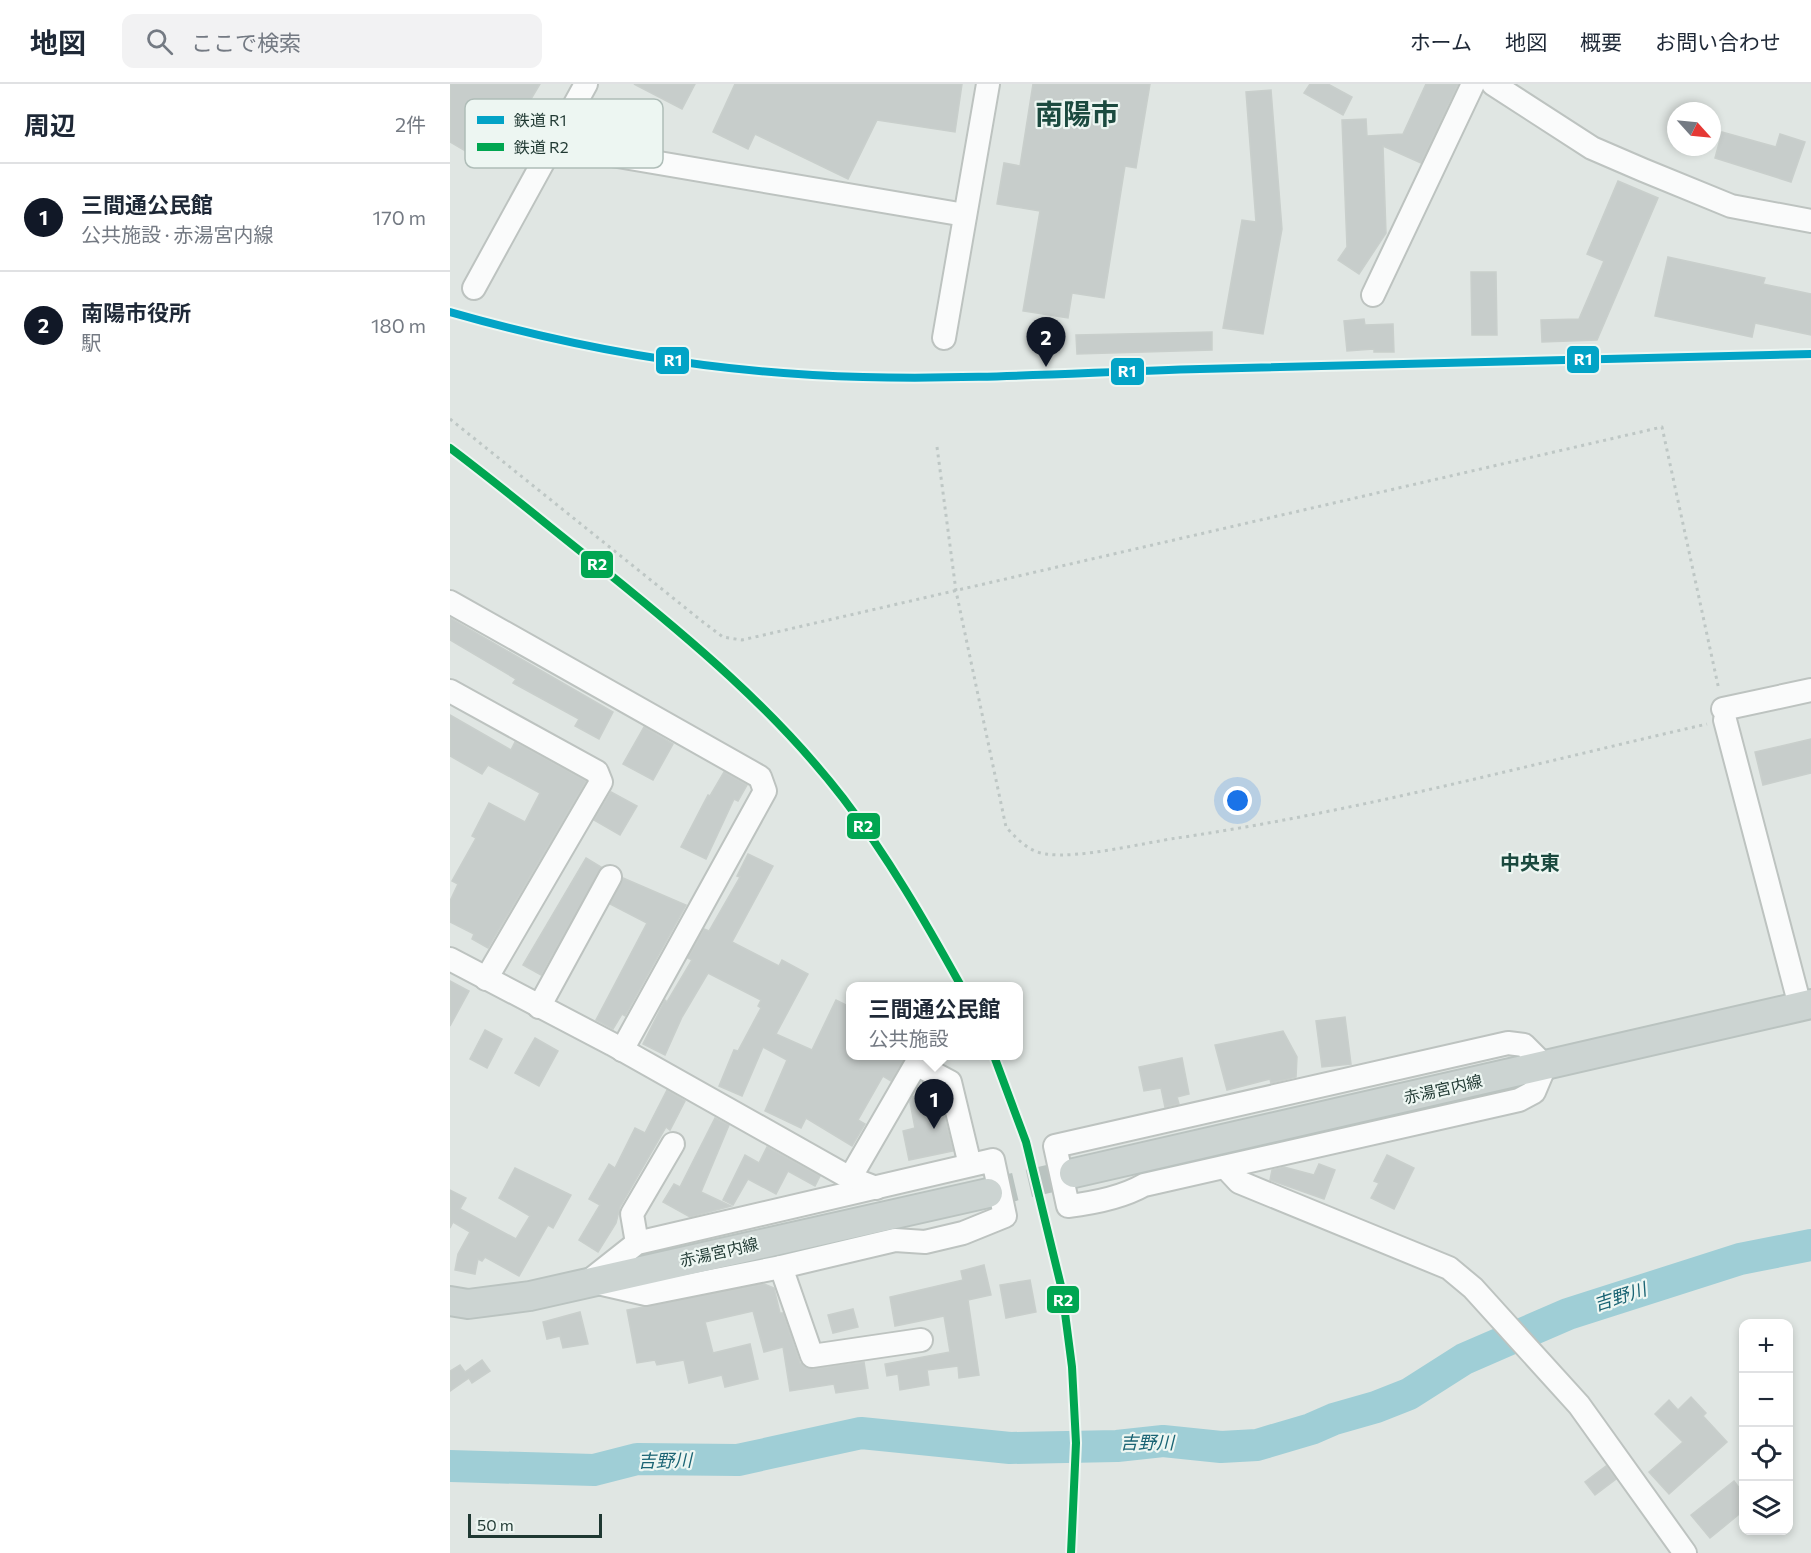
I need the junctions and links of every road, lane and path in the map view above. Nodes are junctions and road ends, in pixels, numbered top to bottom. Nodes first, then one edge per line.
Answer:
1 (586, 84) edge
2 (988, 84) edge
3 (1473, 84) edge
4 (1493, 84) edge
5 (578, 99) edge
6 (663, 164) edge
7 (541, 168) edge
8 (965, 215) junction
9 (1811, 221) edge
10 (474, 288) dead end
11 (1373, 295) dead end
12 (944, 338) dead end
13 (450, 419) edge
14 (937, 447) dead end
15 (956, 591) junction
16 (450, 602) edge
17 (1811, 690) edge
18 (450, 691) edge
19 (1724, 715) junction
20 (610, 877) dead end
21 (450, 959) edge
22 (486, 979) junction
23 (1805, 1005) edge
24 (539, 1007) junction
25 (622, 1050) junction
26 (1545, 1066) junction
27 (673, 1144) dead end
28 (970, 1165) junction
29 (1225, 1167) junction
30 (1074, 1173) tunnel mouth
31 (850, 1178) junction
32 (876, 1188) junction
33 (988, 1192) tunnel mouth
34 (637, 1243) junction
35 (781, 1267) junction
36 (590, 1281) junction
37 (450, 1301) edge
38 (921, 1340) dead end
39 (1685, 1553) edge

1 - 5 street
2 - 8 street
3 - 11 street
4 - 9 street
6 - 8 street
7 - 10 street
8 - 12 street
13 - 15 path
14 - 15 path
15 - 19 path
15 - 19 path
16 - 25 street
17 - 19 street
18 - 22 street
19 - 23 street
20 - 24 street
21 - 22 street
22 - 24 street
23 - 26 main road, 赤湯宮内線
24 - 25 street
25 - 31 street
26 - 29 street
26 - 29 street
26 - 30 main road, 赤湯宮内線
27 - 34 street
28 - 31 street
28 - 32 street
28 - 35 street
29 - 39 street
31 - 32 street
32 - 34 street
33 - 36 main road, 赤湯宮内線
34 - 36 street
35 - 36 street
35 - 38 street
36 - 37 main road, 赤湯宮内線

